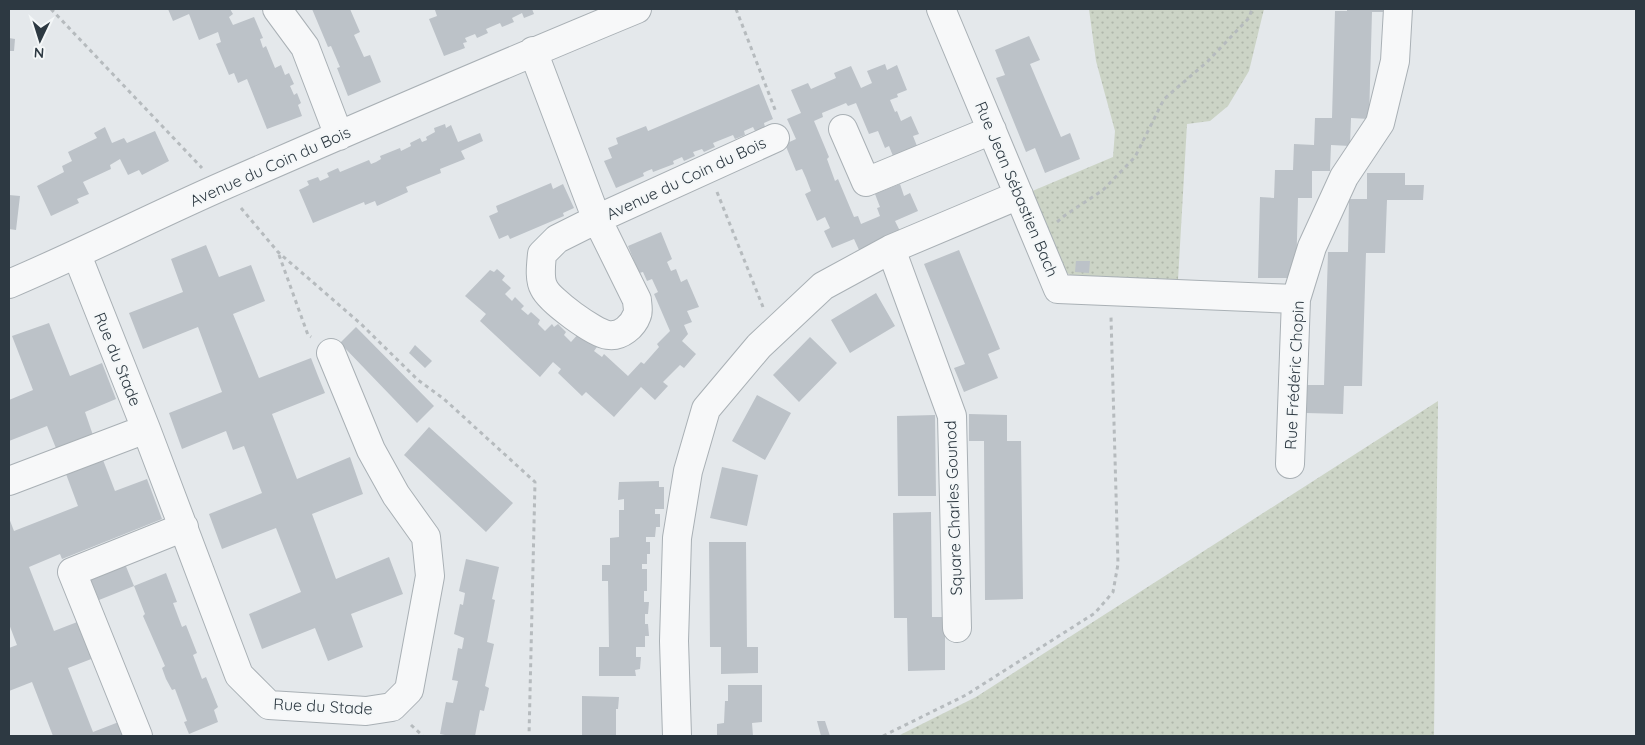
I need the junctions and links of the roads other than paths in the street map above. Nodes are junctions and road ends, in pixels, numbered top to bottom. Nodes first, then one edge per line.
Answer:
1 (277, 9) edge
2 (638, 9) edge
3 (941, 9) edge
4 (1398, 9) edge
5 (533, 52) junction
6 (843, 129) dead end
7 (992, 130) junction
8 (339, 136) junction
9 (775, 138) road end
10 (1019, 195) junction
11 (891, 249) junction
12 (77, 255) junction
13 (9, 284) edge
14 (1296, 299) junction
15 (331, 353) road end
16 (146, 429) junction
17 (1290, 464) dead end
18 (9, 481) edge
19 (184, 527) junction
20 (957, 628) dead end
21 (138, 736) edge
22 (677, 736) edge

1 - 8 street
2 - 5 street, Avenue du Coin du Bois
3 - 7 street, Rue Jean Sébastien Bach
4 - 14 street, Rue Frédéric Chopin
5 - 8 street, Avenue du Coin du Bois
5 - 9 street, Avenue du Coin du Bois
6 - 7 street
7 - 10 street, Rue Jean Sébastien Bach
8 - 12 street, Avenue du Coin du Bois
10 - 11 street
10 - 14 street, Rue Jean Sébastien Bach
11 - 20 street, Square Charles Gounod
11 - 22 street
12 - 13 street, Avenue du Coin du Bois
12 - 16 street, Rue du Stade
14 - 17 street, Rue Frédéric Chopin
15 - 19 street, Rue du Stade
16 - 18 street
16 - 19 street, Rue du Stade
19 - 21 street

